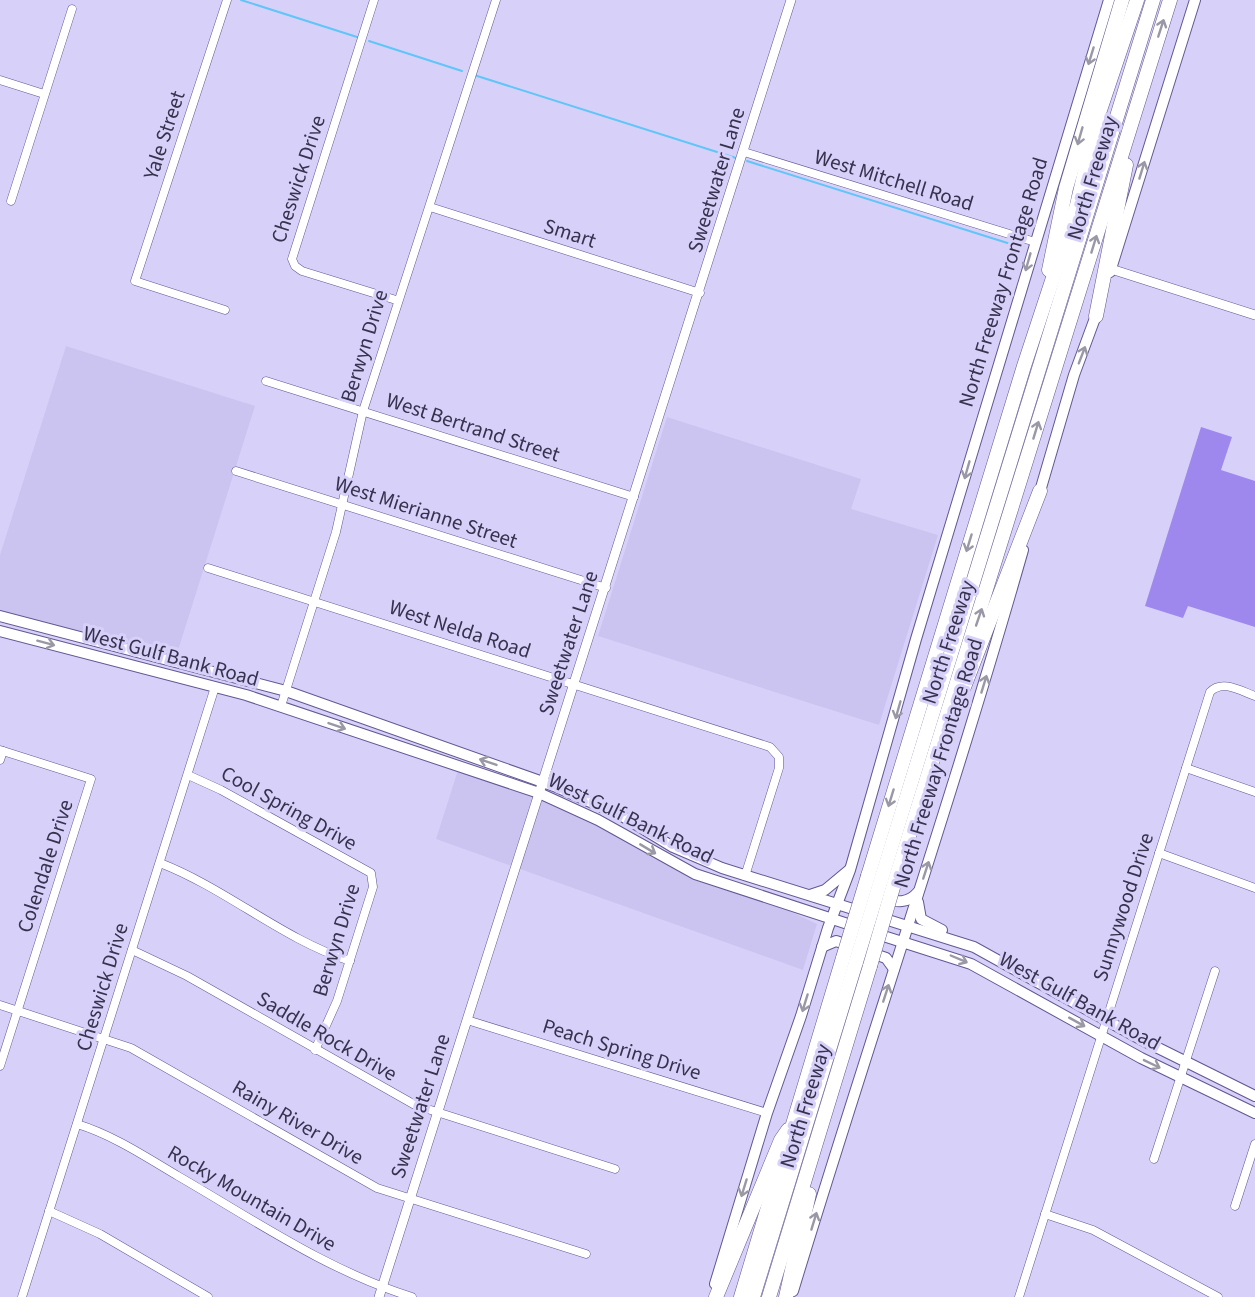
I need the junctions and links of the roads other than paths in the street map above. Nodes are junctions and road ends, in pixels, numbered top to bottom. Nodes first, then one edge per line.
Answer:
1 (227, 0) edge
2 (374, 0) edge
3 (495, 0) edge
4 (791, 0) edge
5 (1109, 0) edge
6 (1122, 0) edge
7 (1137, 0) edge
8 (1153, 0) edge
9 (1170, 0) edge
10 (1195, 0) edge
11 (72, 9) dead end
12 (0, 81) edge
13 (44, 94) junction
14 (1139, 96) junction
15 (744, 152) junction
16 (11, 201) dead end
17 (430, 207) junction
18 (1035, 242) junction
19 (1111, 269) junction
20 (700, 293) junction
21 (396, 300) junction
22 (1047, 300) junction
23 (225, 310) dead end
24 (1255, 315) edge
25 (1096, 316) junction
26 (266, 381) dead end
27 (363, 411) junction
28 (236, 471) dead end
29 (1040, 491) junction
30 (634, 497) junction
31 (343, 505) junction
32 (208, 568) dead end
33 (606, 588) junction
34 (315, 602) junction
35 (0, 616) edge
36 (0, 631) edge
37 (573, 684) junction
38 (215, 687) junction
39 (286, 691) junction
40 (1255, 696) edge
41 (281, 706) junction
42 (1, 751) edge
43 (934, 752) junction
44 (0, 760) edge
45 (1186, 768) junction
46 (188, 775) junction
47 (543, 782) junction
48 (1255, 792) edge
49 (539, 793) junction
50 (1159, 853) junction
51 (160, 863) junction
52 (850, 870) junction
53 (371, 873) joint
54 (745, 876) junction
55 (881, 880) junction
56 (1255, 888) edge
57 (919, 890) junction
58 (807, 894) junction
59 (838, 903) junction
60 (798, 908) junction
61 (831, 919) junction
62 (908, 926) junction
63 (951, 939) junction
64 (903, 942) junction
65 (822, 946) junction
66 (132, 950) junction
67 (850, 960) junction
68 (350, 961) junction
69 (1008, 964) junction
70 (894, 969) junction
71 (1215, 971) dead end
72 (1000, 980) junction
73 (0, 1005) edge
74 (18, 1011) junction
75 (466, 1020) junction
76 (1107, 1020) junction
77 (1101, 1036) junction
78 (105, 1038) junction
79 (315, 1050) junction
80 (1186, 1063) junction
81 (0, 1066) edge
82 (1181, 1078) junction
83 (1255, 1096) edge
84 (830, 1098) junction
85 (437, 1113) junction
86 (767, 1113) junction
87 (1255, 1113) edge
88 (796, 1119) junction
89 (77, 1125) junction
90 (1255, 1144) edge
91 (1154, 1159) dead end
92 (615, 1169) dead end
93 (409, 1200) junction
94 (1235, 1206) dead end
95 (49, 1211) junction
96 (1045, 1214) junction
97 (586, 1254) dead end
98 (380, 1292) edge
99 (22, 1297) edge
100 (208, 1297) edge
101 (412, 1297) edge
102 (711, 1297) edge
103 (716, 1297) edge
104 (741, 1297) edge
105 (753, 1297) edge
106 (769, 1297) edge
107 (786, 1297) edge
108 (791, 1297) edge
109 (1019, 1297) edge
110 (1218, 1297) edge

1 - 23 street, Yale Street
2 - 21 street, Cheswick Drive
3 - 17 street, Berwyn Drive
4 - 15 street, Sweetwater Lane
5 -> 18 main road, North Freeway Frontage Road
6 -> 22 highway
7 - 22 highway, North Freeway
8 - 55 highway, North Freeway
14 -> 9 highway, North Freeway
19 -> 10 main road, North Freeway Frontage Road
11 - 13 street
12 - 13 street
13 - 16 street
14 - 25 highway
43 -> 14 highway, North Freeway
15 - 18 street, West Mitchell Road
15 - 20 street, Sweetwater Lane
17 - 20 street, Smart
17 - 21 street, Berwyn Drive
18 -> 52 main road, North Freeway Frontage Road
19 - 24 street
19 - 25 main road, North Freeway Frontage Road
20 - 30 street, Sweetwater Lane
21 - 27 street, Berwyn Drive
22 -> 55 highway, North Freeway
29 -> 25 main road, North Freeway Frontage Road
26 - 27 street, West Bertrand Street
27 - 30 street, West Bertrand Street
27 - 31 street, Berwyn Drive
28 - 31 street, West Mierianne Street
29 - 43 highway
57 -> 29 main road, North Freeway Frontage Road
30 - 33 street, Sweetwater Lane
31 - 33 street, West Mierianne Street
31 - 34 street, Berwyn Drive
32 - 34 street, West Nelda Road
33 - 37 street, Sweetwater Lane
34 - 37 street, West Nelda Road
34 - 39 street, Berwyn Drive
35 - 39 main road, West Gulf Bank Road
36 -> 38 main road, West Gulf Bank Road
37 - 47 street, Sweetwater Lane
37 - 54 street, West Nelda Road
38 - 41 main road, West Gulf Bank Road
38 - 46 street, Cheswick Drive
39 - 41 street, Berwyn Drive
47 -> 39 main road, West Gulf Bank Road
40 - 45 street, Sunnywood Drive
41 -> 49 main road, West Gulf Bank Road
42 - 44 street
42 - 74 street, Colendale Drive
43 - 55 highway, North Freeway
45 - 48 street
45 - 50 street, Sunnywood Drive
46 - 51 street, Cheswick Drive
46 - 53 street, Cool Spring Drive
47 - 49 street, Sweetwater Lane
47 - 54 main road, West Gulf Bank Road
49 -> 60 main road, West Gulf Bank Road
49 - 75 street, Sweetwater Lane
50 - 56 street
50 - 76 street, Sunnywood Drive
51 - 66 street, Cheswick Drive
51 - 68 street
52 - 57 main road
52 - 58 main road
52 - 59 main road, North Freeway Frontage Road
53 - 68 street, Berwyn Drive
54 - 58 main road, West Gulf Bank Road
55 - 67 highway, North Freeway, bridge
55 - 84 highway, North Freeway, bridge
57 - 62 main road, North Freeway Frontage Road
57 - 63 main road
58 - 59 main road, West Gulf Bank Road
58 - 60 main road
59 - 61 main road, North Freeway Frontage Road
59 - 62 main road, West Gulf Bank Road
60 - 61 main road, West Gulf Bank Road
61 - 64 main road, West Gulf Bank Road
61 - 65 main road, North Freeway Frontage Road
62 - 63 main road, West Gulf Bank Road
62 - 64 main road, North Freeway Frontage Road
63 - 69 main road, West Gulf Bank Road
64 - 70 main road, North Freeway Frontage Road
64 -> 72 main road, West Gulf Bank Road
65 - 70 main road
65 -> 86 main road, North Freeway Frontage Road
66 - 78 street, Cheswick Drive
66 - 79 street, Saddle Rock Drive
67 - 88 highway, North Freeway
67 - 105 highway, North Freeway
68 - 79 street, Berwyn Drive
69 - 72 main road
69 - 76 main road, West Gulf Bank Road
108 -> 70 main road, North Freeway Frontage Road
71 - 80 street
72 -> 77 main road, West Gulf Bank Road
73 - 74 street, Rainy River Drive
74 - 78 street, Rainy River Drive
74 - 81 street, Colendale Drive
75 - 85 street, Sweetwater Lane
75 - 86 street, Peach Spring Drive
76 - 77 street, Sunnywood Drive
76 - 80 main road, West Gulf Bank Road
77 -> 82 main road, West Gulf Bank Road
77 - 96 street, Sunnywood Drive
78 - 89 street, Cheswick Drive
78 - 93 street, Rainy River Drive
79 - 85 street, Saddle Rock Drive
80 - 82 street
80 - 83 main road, West Gulf Bank Road
82 - 87 main road, West Gulf Bank Road
82 - 91 street
84 - 106 highway, North Freeway
84 - 107 highway
85 - 92 street, Saddle Rock Drive
85 - 93 street, Sweetwater Lane
86 -> 102 main road, North Freeway Frontage Road
88 - 103 highway
88 - 104 highway, North Freeway
89 - 95 street, Cheswick Drive
89 - 98 street, Rocky Mountain Drive
90 - 94 street
93 - 97 street, Rainy River Drive
93 - 98 street, Sweetwater Lane
95 - 99 street, Cheswick Drive
95 - 100 street
96 - 109 street, Sunnywood Drive
96 - 110 street
98 - 101 street, Rocky Mountain Drive

